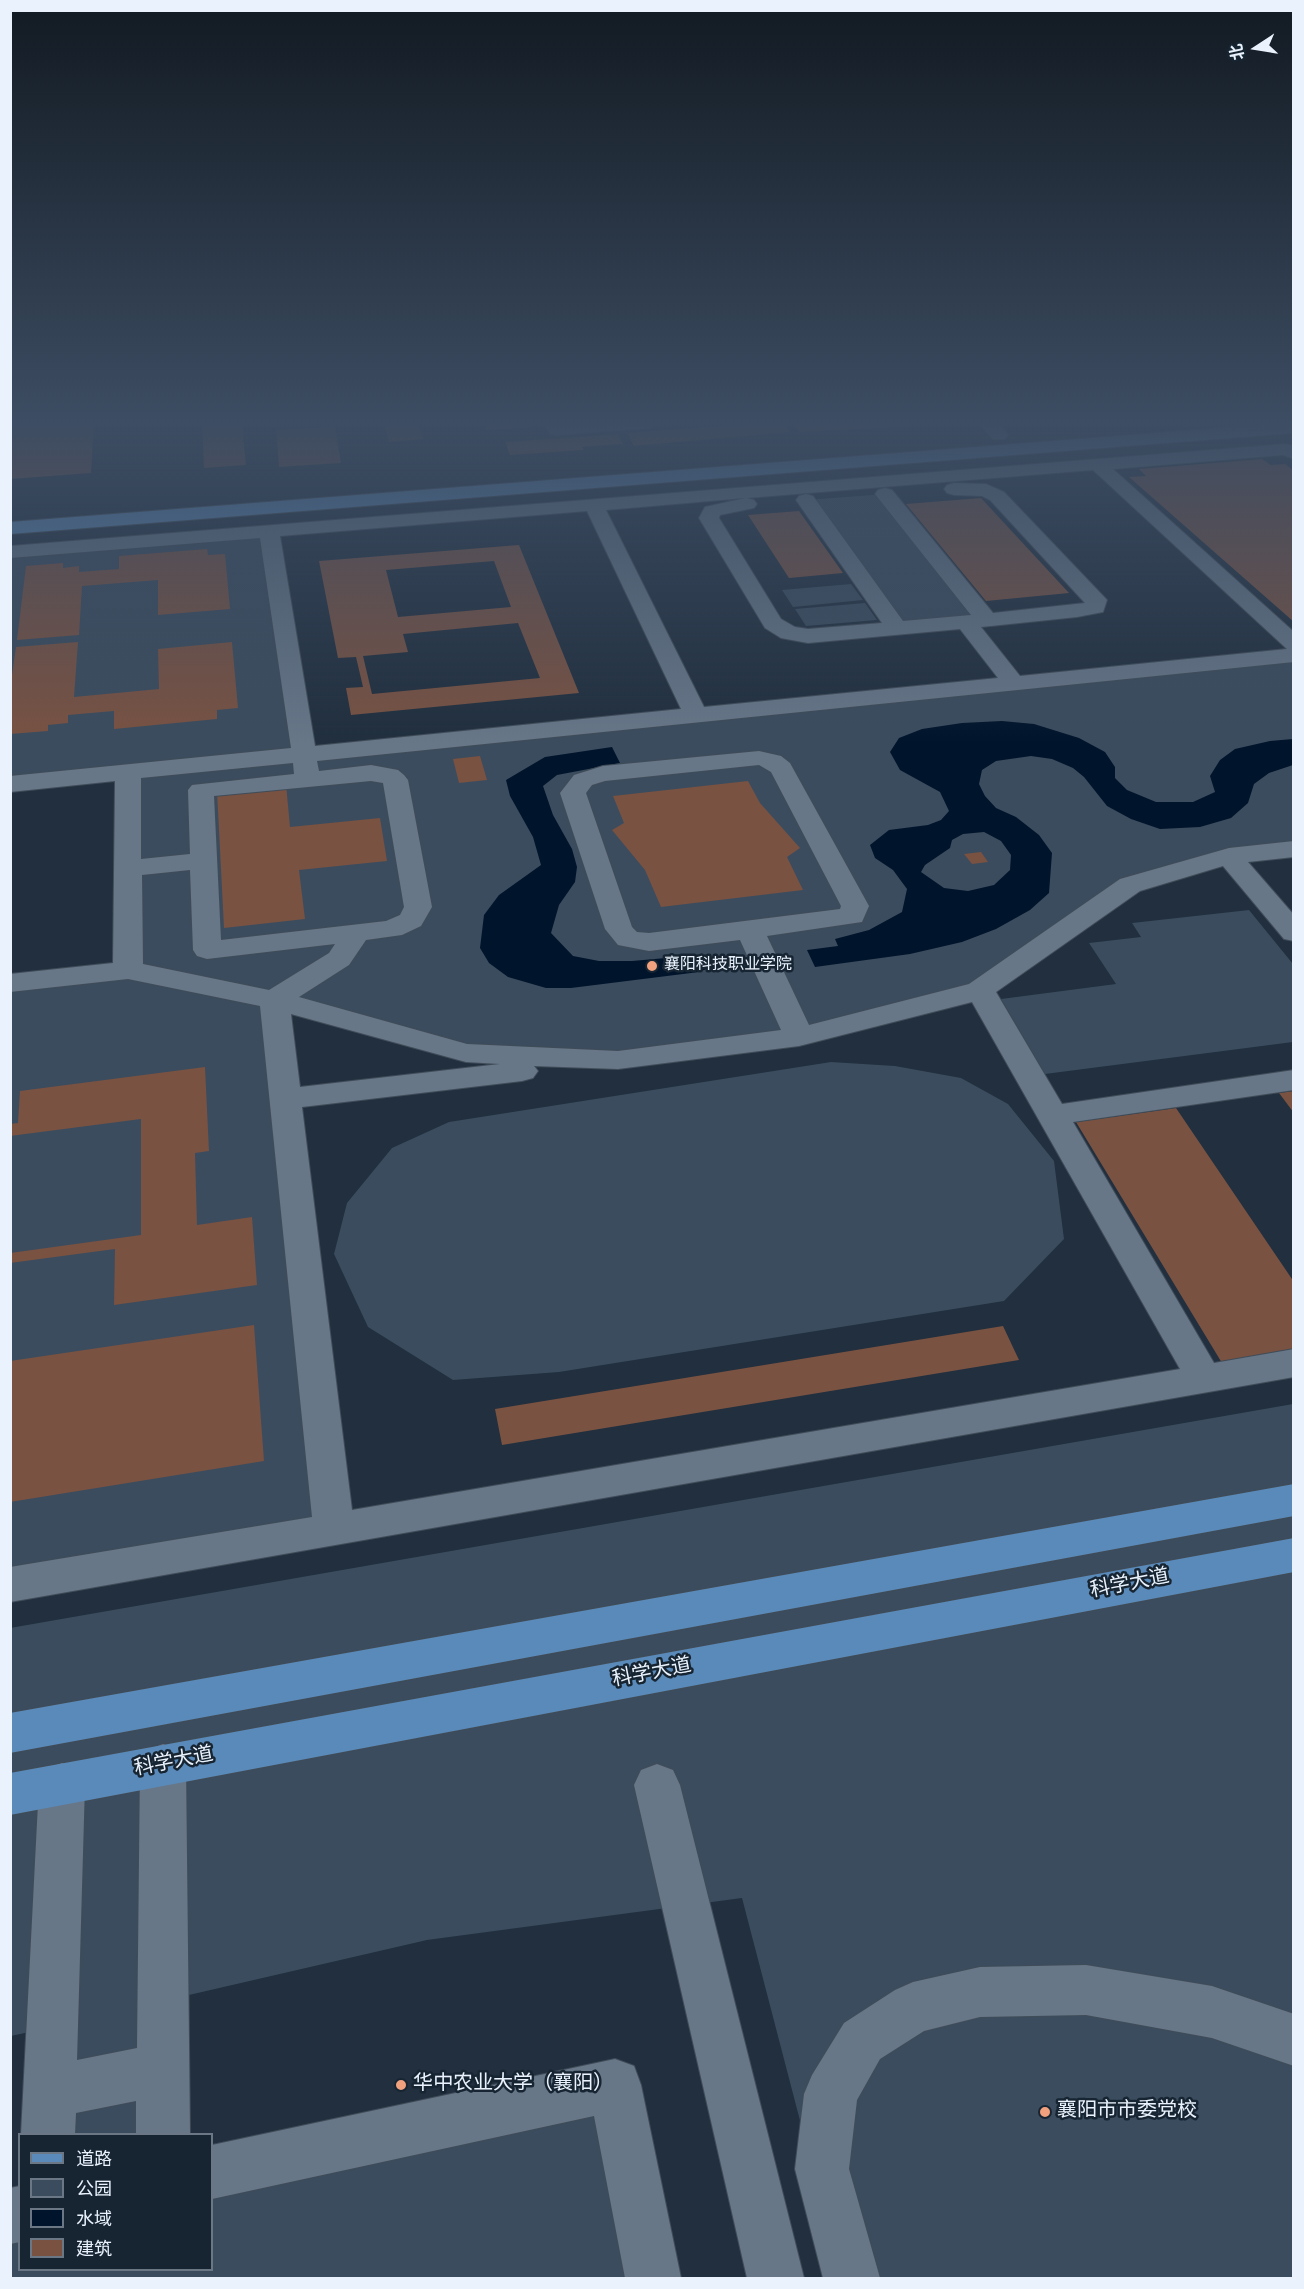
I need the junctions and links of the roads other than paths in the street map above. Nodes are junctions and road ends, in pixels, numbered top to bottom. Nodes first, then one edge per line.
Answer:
1 (284, 530) edge
2 (606, 530) edge
3 (716, 530) edge
4 (827, 530) edge
5 (914, 530) edge
6 (1029, 530) edge
7 (1168, 530) edge
8 (269, 531) junction
9 (10, 552) edge
10 (987, 620) junction
11 (966, 622) junction
12 (897, 628) junction
13 (1293, 644) edge
14 (1293, 655) edge
15 (1014, 683) junction
16 (696, 716) junction
17 (669, 742) junction
18 (306, 767) junction
19 (128, 774) junction
20 (10, 784) edge
21 (1293, 849) edge
22 (1229, 856) junction
23 (204, 861) junction
24 (128, 868) junction
25 (750, 930) junction
26 (357, 933) junction
27 (1293, 933) edge
28 (128, 970) junction
29 (10, 983) edge
30 (980, 990) junction
31 (274, 1000) junction
32 (799, 1037) junction
33 (618, 1060) junction
34 (1293, 1080) edge
35 (285, 1099) junction
36 (1053, 1114) junction
37 (1293, 1363) edge
38 (1204, 1378) junction
39 (1293, 1500) edge
40 (334, 1530) junction
41 (1293, 1555) edge
42 (10, 1585) edge
43 (10, 1733) edge
44 (163, 1765) junction
45 (62, 1784) junction
46 (657, 1785) dead end
47 (10, 1794) edge
48 (1293, 2040) edge
49 (163, 2069) junction
50 (49, 2113) edge
51 (163, 2133) edge
52 (213, 2172) edge
53 (653, 2278) edge
54 (776, 2278) edge
55 (852, 2278) edge

1 - 8 street
2 - 16 street
3 - 12 street
4 - 12 street
5 - 10 street
6 - 10 street
7 - 13 street
8 - 9 street
8 - 18 street
10 - 11 street
11 - 12 street
11 - 15 street
14 - 15 street
15 - 16 street
16 - 17 street
17 - 18 street
17 - 25 street
17 - 25 street
18 - 19 street
18 - 23 street
18 - 26 street
19 - 20 street
19 - 24 street
21 - 22 street
22 - 27 street
22 - 30 street
23 - 24 street
23 - 26 street
24 - 28 street
25 - 32 street
26 - 31 street
28 - 29 street
28 - 31 street
30 - 32 street
30 - 36 street
31 - 33 street
31 - 35 street
32 - 33 street
33 - 35 street
34 - 36 street
35 - 40 street
36 - 38 street
37 - 38 street
38 - 40 street
39 - 43 main road
40 - 42 street
41 - 44 main road, 科学大道
44 - 45 main road, 科学大道
44 - 49 street
45 - 47 main road, 科学大道
45 - 50 street
46 - 54 street
48 - 55 street
49 - 50 street
49 - 51 street
52 - 53 street

